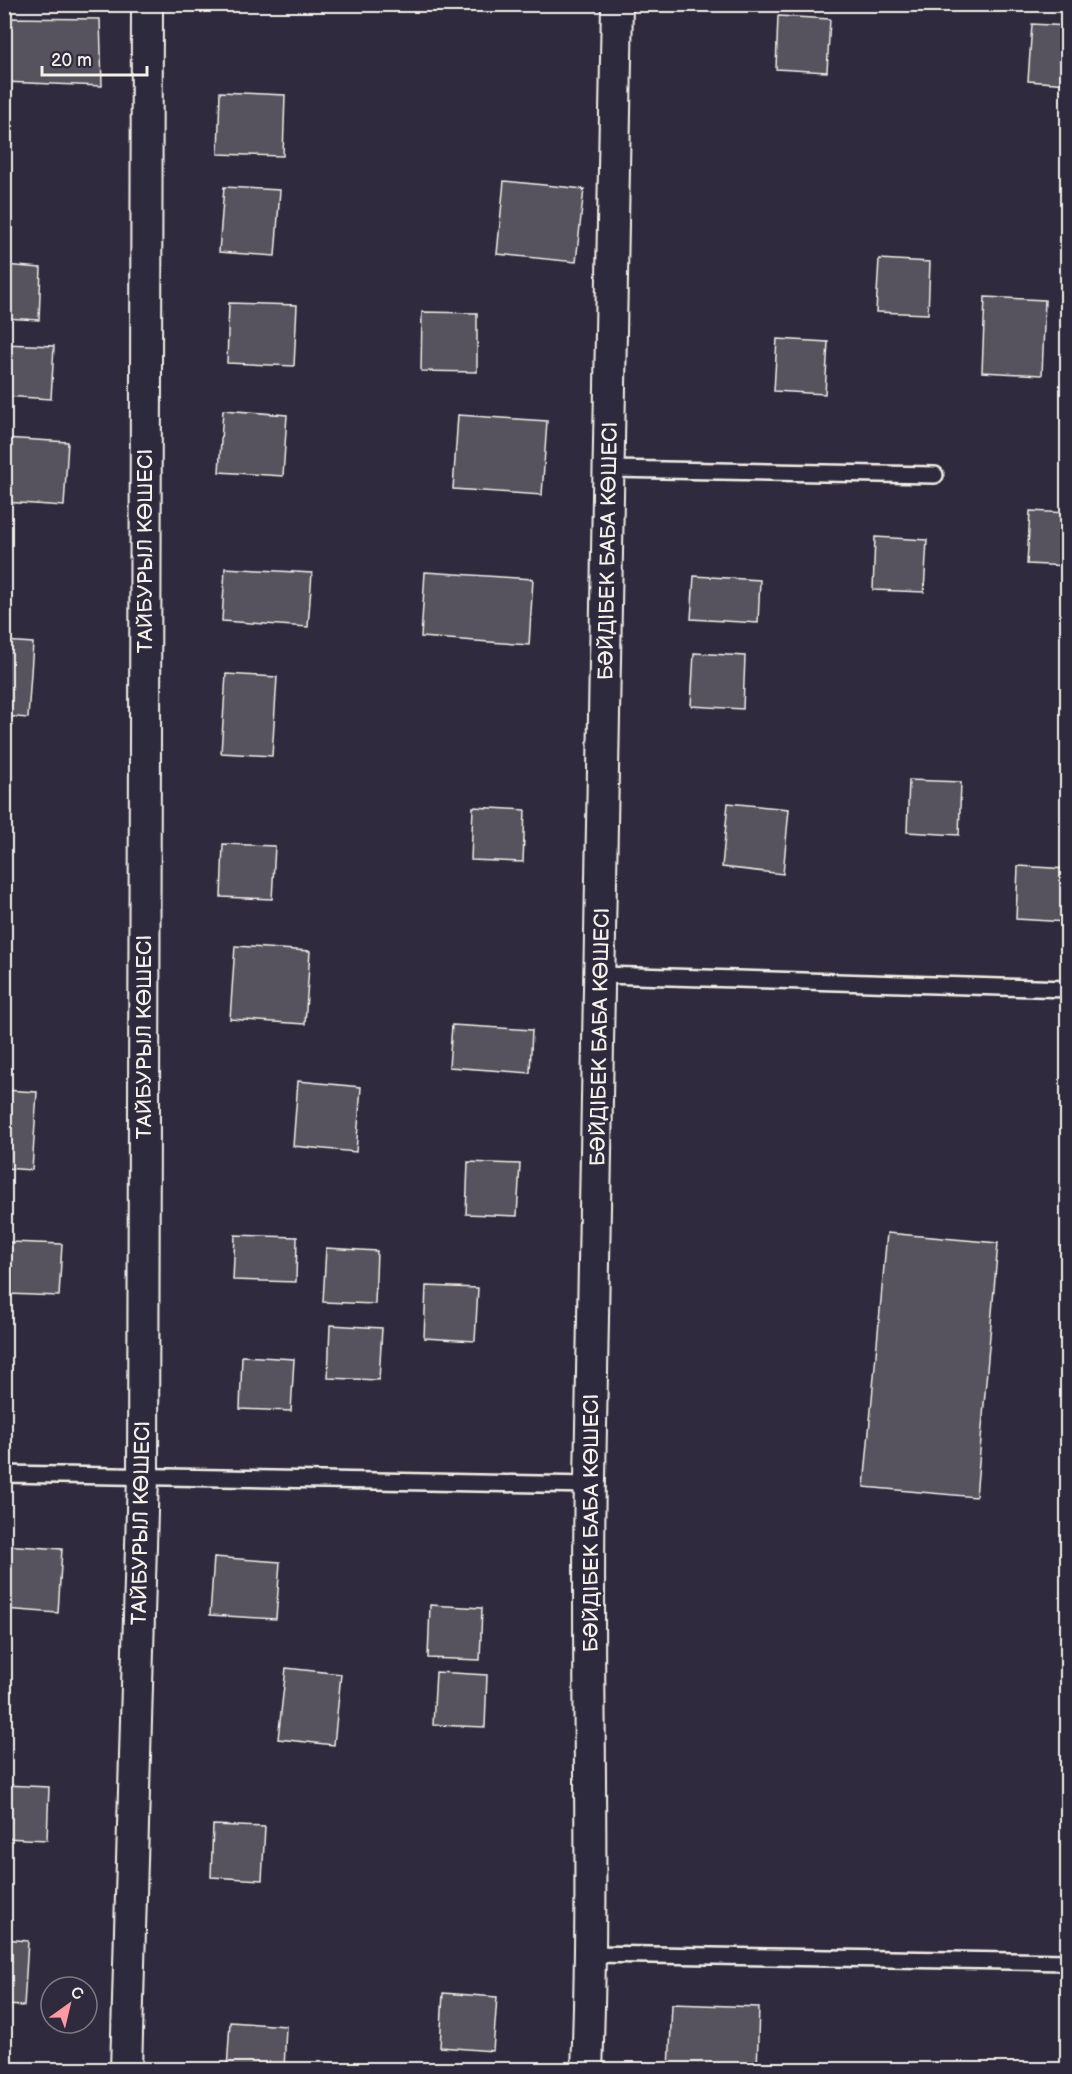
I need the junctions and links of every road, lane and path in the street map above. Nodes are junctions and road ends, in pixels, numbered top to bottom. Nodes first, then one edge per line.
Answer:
1 (147, 4) edge
2 (617, 4) edge
3 (609, 469) junction
4 (935, 475) dead end
5 (602, 975) junction
6 (1068, 989) edge
7 (4, 1474) edge
8 (143, 1476) junction
9 (590, 1485) junction
10 (592, 1954) junction
11 (1068, 1962) edge
12 (126, 2070) edge
13 (587, 2070) edge

1 - 8 street, ТАЙБУРЫЛ КӨШЕСІ
2 - 3 street, БӘЙДІБЕК БАБА КӨШЕСІ
3 - 4 lane
3 - 5 street, БӘЙДІБЕК БАБА КӨШЕСІ
5 - 6 lane
5 - 9 street, БӘЙДІБЕК БАБА КӨШЕСІ
7 - 8 lane
8 - 9 lane
8 - 12 street, ТАЙБУРЫЛ КӨШЕСІ
9 - 10 street, БӘЙДІБЕК БАБА КӨШЕСІ
10 - 11 lane
10 - 13 street, БӘЙДІБЕК БАБА КӨШЕСІ

